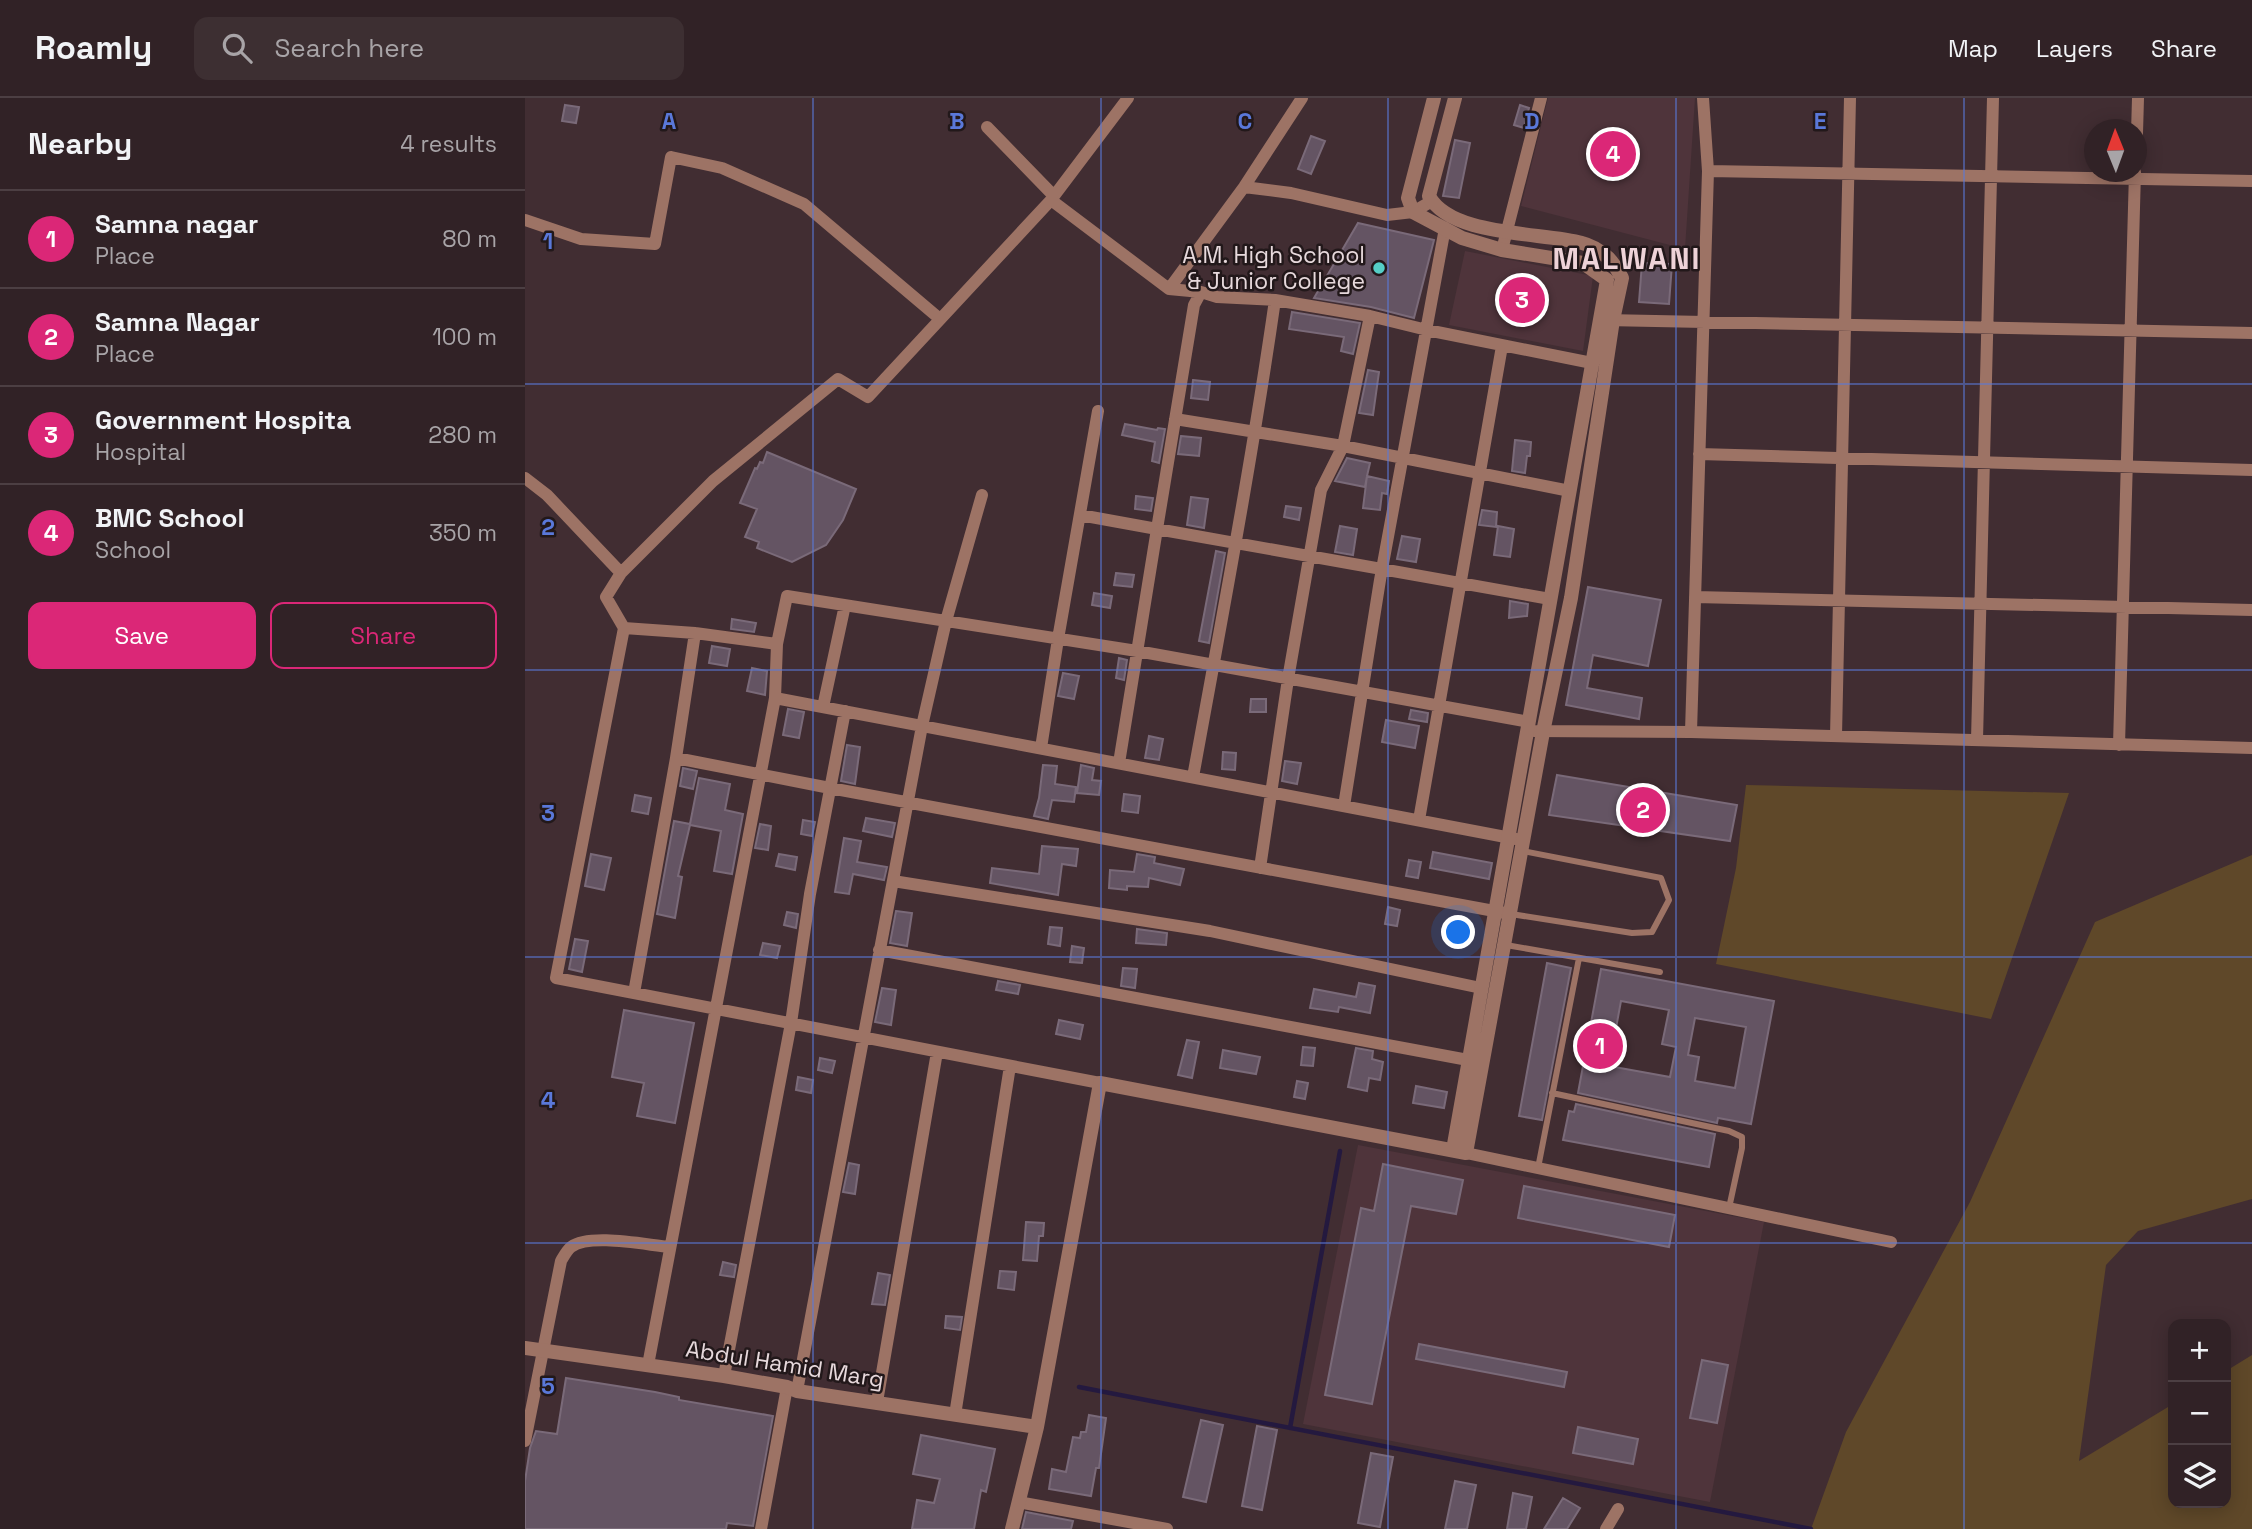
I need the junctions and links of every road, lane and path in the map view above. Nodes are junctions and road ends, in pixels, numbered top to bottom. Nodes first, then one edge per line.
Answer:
1 (1128, 98) edge
2 (1302, 98) edge
3 (1434, 98) edge
4 (1455, 98) edge
5 (1541, 98) edge
6 (1703, 98) edge
7 (1850, 98) edge
8 (1993, 98) edge
9 (2137, 98) edge
10 (2137, 119) edge
11 (987, 127) dead end
12 (1708, 171) junction
13 (1849, 174) junction
14 (2084, 175) edge
15 (1991, 176) junction
16 (2147, 176) edge
17 (2252, 181) edge
18 (2135, 182) edge
19 (1244, 187) junction
20 (1052, 198) junction
21 (1432, 201) junction
22 (1413, 212) junction
23 (525, 220) edge
24 (1445, 228) junction
25 (1506, 232) junction
26 (1502, 250) junction
27 (1169, 289) junction
28 (1201, 292) junction
29 (1275, 300) junction
30 (1370, 316) junction
31 (940, 319) junction
32 (1606, 320) junction
33 (1703, 322) junction
34 (1845, 325) junction
35 (1987, 328) junction
36 (1427, 330) junction
37 (2131, 331) junction
38 (2252, 333) edge
39 (1502, 346) junction
40 (1592, 363) junction
41 (1098, 411) dead end
42 (1175, 419) junction
43 (1256, 431) junction
44 (1343, 446) junction
45 (1699, 454) junction
46 (1403, 458) junction
47 (1842, 458) junction
48 (1984, 463) junction
49 (2127, 466) junction
50 (2252, 470) edge
51 (1480, 474) junction
52 (525, 478) edge
53 (1570, 491) junction
54 (982, 495) dead end
55 (1080, 515) junction
56 (1157, 529) junction
57 (1236, 542) junction
58 (1310, 556) junction
59 (1382, 569) junction
60 (621, 573) junction
61 (1461, 583) junction
62 (1695, 597) junction
63 (1550, 599) junction
64 (1839, 600) junction
65 (1981, 604) junction
66 (845, 605) junction
67 (2123, 607) junction
68 (2252, 610) edge
69 (946, 621) junction
70 (624, 628) junction
71 (695, 634) junction
72 (1058, 639) junction
73 (777, 644) junction
74 (1137, 651) junction
75 (1213, 664) junction
76 (1288, 679) junction
77 (1362, 692) junction
78 (775, 698) junction
79 (1439, 706) junction
80 (823, 707) junction
81 (845, 711) junction
82 (922, 726) junction
83 (1528, 726) junction
84 (1543, 732) junction
85 (1691, 732) junction
86 (1836, 736) junction
87 (1977, 740) junction
88 (2119, 745) junction
89 (1041, 748) junction
90 (2252, 748) edge
91 (676, 758) junction
92 (1119, 763) junction
93 (760, 774) junction
94 (1193, 777) junction
95 (830, 789) junction
96 (1272, 792) junction
97 (906, 802) junction
98 (1344, 806) junction
99 (1419, 820) junction
100 (1508, 837) junction
101 (1522, 845) junction
102 (1259, 868) junction
103 (893, 881) junction
104 (1502, 912) junction
105 (1504, 944) junction
106 (879, 950) junction
107 (1579, 958) junction
108 (1660, 972) dead end
109 (1481, 988) junction
110 (633, 993) junction
111 (716, 1009) junction
112 (791, 1024) junction
113 (862, 1037) junction
114 (937, 1052) junction
115 (1468, 1060) junction
116 (1010, 1066) junction
117 (1100, 1083) junction
118 (1552, 1093) junction
119 (1459, 1152) junction
120 (1538, 1168) junction
121 (1729, 1208) junction
122 (1891, 1242) dead end
123 (670, 1247) junction
124 (525, 1348) edge
125 (543, 1351) junction
126 (647, 1365) junction
127 (724, 1376) junction
128 (792, 1389) junction
129 (877, 1402) junction
130 (954, 1415) junction
131 (527, 1427) edge
132 (1037, 1427) junction
133 (525, 1441) edge
134 (1018, 1502) junction
135 (1618, 1509) dead end
136 (761, 1529) edge
137 (1012, 1529) edge
138 (1167, 1529) edge
139 (1606, 1529) edge

1 - 20 street
2 - 19 street
3 - 22 street
4 - 21 street
5 - 25 street
6 - 12 street
7 - 13 street
8 - 15 street
9 - 10 street
11 - 20 street
12 - 13 street
12 - 33 street
13 - 15 street
13 - 34 street
14 - 15 street
15 - 35 street
16 - 17 street
18 - 37 street
19 - 22 street
19 - 27 street
20 - 27 street
20 - 31 street
21 - 22 street
21 - 25 street
22 - 24 street
23 - 31 street
24 - 26 street
24 - 36 street
25 - 26 street
25 - 32 street
26 - 32 street
27 - 28 street
28 - 29 street
28 - 42 street
29 - 30 street
29 - 43 street
30 - 36 street
30 - 44 street
31 - 60 street
32 - 33 street
32 - 40 street
32 - 84 street
33 - 34 street
33 - 45 street
34 - 35 street
34 - 47 street
35 - 37 street
35 - 48 street
36 - 39 street
36 - 46 street
37 - 38 street
37 - 49 street
39 - 40 street
39 - 51 street
40 - 53 street
41 - 55 street
42 - 43 street
42 - 56 street
43 - 44 street
43 - 57 street
44 - 46 street
44 - 58 street
45 - 47 street
45 - 62 street
46 - 51 street
46 - 59 street
47 - 48 street
47 - 64 street
48 - 49 street
48 - 65 street
49 - 50 street
49 - 67 street
51 - 53 street
51 - 61 street
52 - 60 street
53 - 63 street
54 - 69 street
55 - 56 street
55 - 72 street
56 - 57 street
56 - 74 street
57 - 58 street
57 - 75 street
58 - 59 street
58 - 76 street
59 - 61 street
59 - 77 street
60 - 70 street
61 - 63 street
61 - 79 street
62 - 64 street
62 - 85 street
63 - 83 street
64 - 65 street
64 - 86 street
65 - 67 street
65 - 87 street
66 - 69 street
66 - 73 street
66 - 80 street
67 - 68 street
67 - 88 street
69 - 72 street
69 - 82 street
70 - 71 street
70 - 110 street
71 - 73 street
71 - 91 street
72 - 74 street
72 - 89 street
73 - 78 street
74 - 75 street
74 - 92 street
75 - 76 street
75 - 94 street
76 - 77 street
76 - 96 street
77 - 79 street
77 - 98 street
78 - 80 street
78 - 93 street
79 - 83 street
79 - 99 street
80 - 81 street
81 - 82 street
81 - 95 street
82 - 89 street
82 - 97 street
83 - 84 street
83 - 100 street
84 - 85 street
84 - 101 street
85 - 86 street
86 - 87 street
87 - 88 street
88 - 90 street
89 - 92 street
91 - 93 street
91 - 110 street
92 - 94 street
93 - 95 street
93 - 111 street
94 - 96 street
95 - 97 street
95 - 112 street
96 - 98 street
96 - 102 street
97 - 102 street
97 - 103 street
98 - 99 street
99 - 100 street
100 - 101 street
100 - 104 street
101 - 104 street
101 - 104 lane
102 - 104 street
103 - 106 street
103 - 109 street
104 - 105 street
104 - 109 street
105 - 107 lane
105 - 119 street
106 - 113 street
106 - 115 street
107 - 108 lane
107 - 118 lane
109 - 115 street
110 - 111 street
111 - 112 street
111 - 123 street
112 - 113 street
112 - 127 street
113 - 114 street
113 - 128 street
114 - 116 street
114 - 129 street
115 - 119 street
116 - 117 street
116 - 130 street
117 - 119 street
117 - 132 street
118 - 120 lane
118 - 121 lane
119 - 120 street
120 - 121 street
121 - 122 street
123 - 125 street
123 - 126 street
124 - 125 street, Abdul Hamid Marg
125 - 126 street, Abdul Hamid Marg
125 - 131 street
126 - 127 street, Abdul Hamid Marg
127 - 128 street, Abdul Hamid Marg
128 - 129 street, Abdul Hamid Marg
128 - 136 street
129 - 130 street, Abdul Hamid Marg
130 - 132 street, Abdul Hamid Marg
131 - 133 street
132 - 134 street
134 - 137 street
134 - 138 street
135 - 139 street

